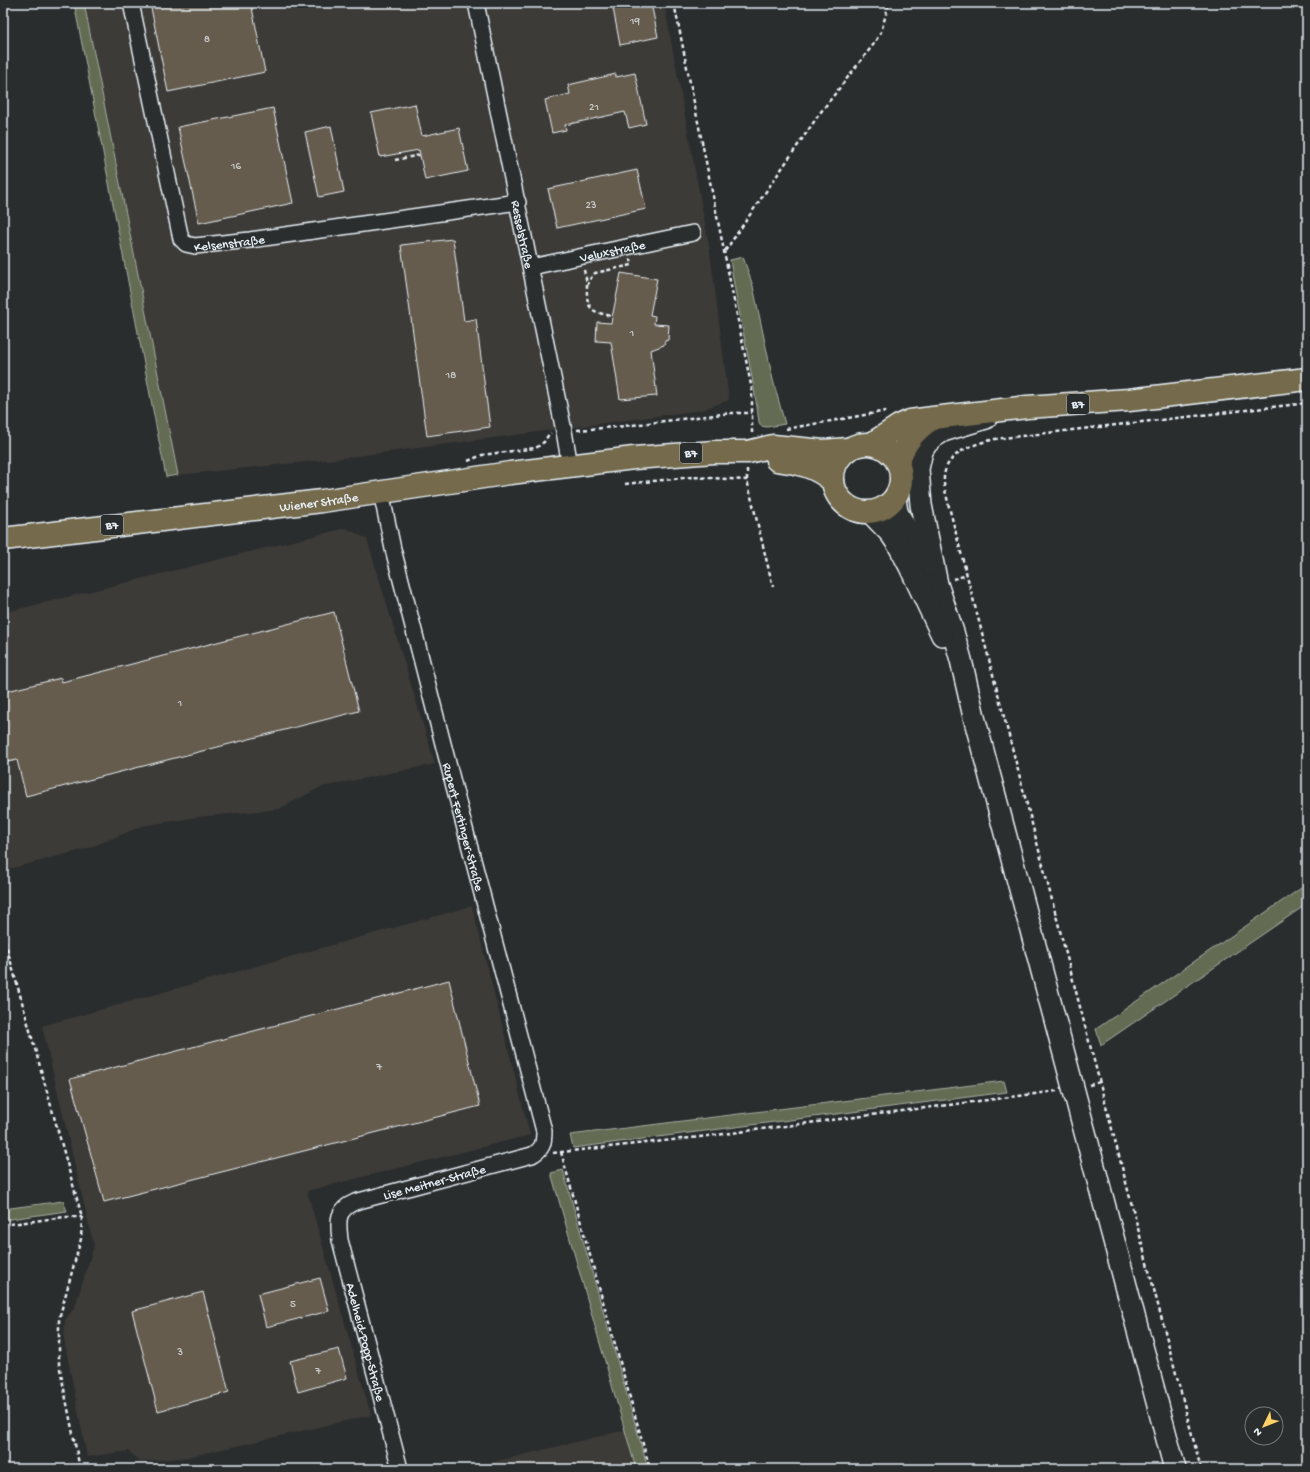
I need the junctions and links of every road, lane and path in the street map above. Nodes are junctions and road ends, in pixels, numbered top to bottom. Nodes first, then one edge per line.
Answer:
1 (131, 3) edge
2 (476, 3) edge
3 (674, 3) edge
4 (890, 3) edge
5 (420, 155) dead end
6 (395, 160) dead end
7 (518, 202) junction
8 (693, 233) dead end
9 (628, 246) junction
10 (724, 251) junction
11 (581, 256) junction
12 (530, 267) junction
13 (587, 286) junction
14 (612, 316) dead end
15 (1307, 379) edge
16 (1307, 403) edge
17 (1027, 407) junction
18 (933, 418) junction
19 (564, 431) junction
20 (873, 444) junction
21 (848, 449) junction
22 (748, 452) junction
23 (898, 462) junction
24 (570, 466) junction
25 (747, 480) junction
26 (833, 480) junction
27 (624, 484) dead end
28 (381, 492) junction
29 (895, 499) junction
30 (870, 512) junction
31 (3, 539) edge
32 (937, 584) junction
33 (773, 587) dead end
34 (974, 717) junction
35 (3, 934) edge
36 (1074, 1089) junction
37 (537, 1152) junction
38 (561, 1152) junction
39 (340, 1214) joint
40 (82, 1217) junction
41 (3, 1225) edge
42 (80, 1469) edge
43 (400, 1469) edge
44 (650, 1469) edge
45 (1175, 1469) edge
46 (1201, 1469) edge

1 - 7 street, Kelsenstraße
2 - 7 street, Resselstraße
3 - 10 path
4 - 10 path
5 - 6 path
7 - 12 street, Resselstraße
8 - 9 street, Veluxstraße
9 - 11 street, Veluxstraße
9 - 13 path
10 - 19 path
11 - 12 street, Veluxstraße
11 - 13 path
12 - 19 street, Resselstraße
13 - 14 path
15 - 17 main road, B7
16 - 46 path
17 - 18 main road, B7
17 - 32 main road
18 - 20 main road, B7
18 - 23 main road
19 - 24 street, Resselstraße
20 - 21 main road, B7
20 - 23 main road
21 - 22 main road, B7
21 - 26 main road
22 - 24 main road, Wiener Straße / B7
22 - 25 path
22 - 26 main road, B7
23 - 29 main road
24 - 28 main road, Wiener Straße / B7
25 - 27 path
25 - 33 path
26 - 30 main road
28 - 31 main road, Wiener Straße / B7
28 - 37 street, Rupert Fertinger-Straße
29 - 30 main road
29 - 32 main road
30 - 34 main road
32 - 34 main road
34 - 36 main road
35 - 40 path
36 - 38 path
36 - 45 main road
37 - 38 path
37 - 39 street, Lise Meitner-Straße
38 - 44 path
39 - 43 street, Adelheid-Popp-Straße
40 - 41 path
40 - 42 path

